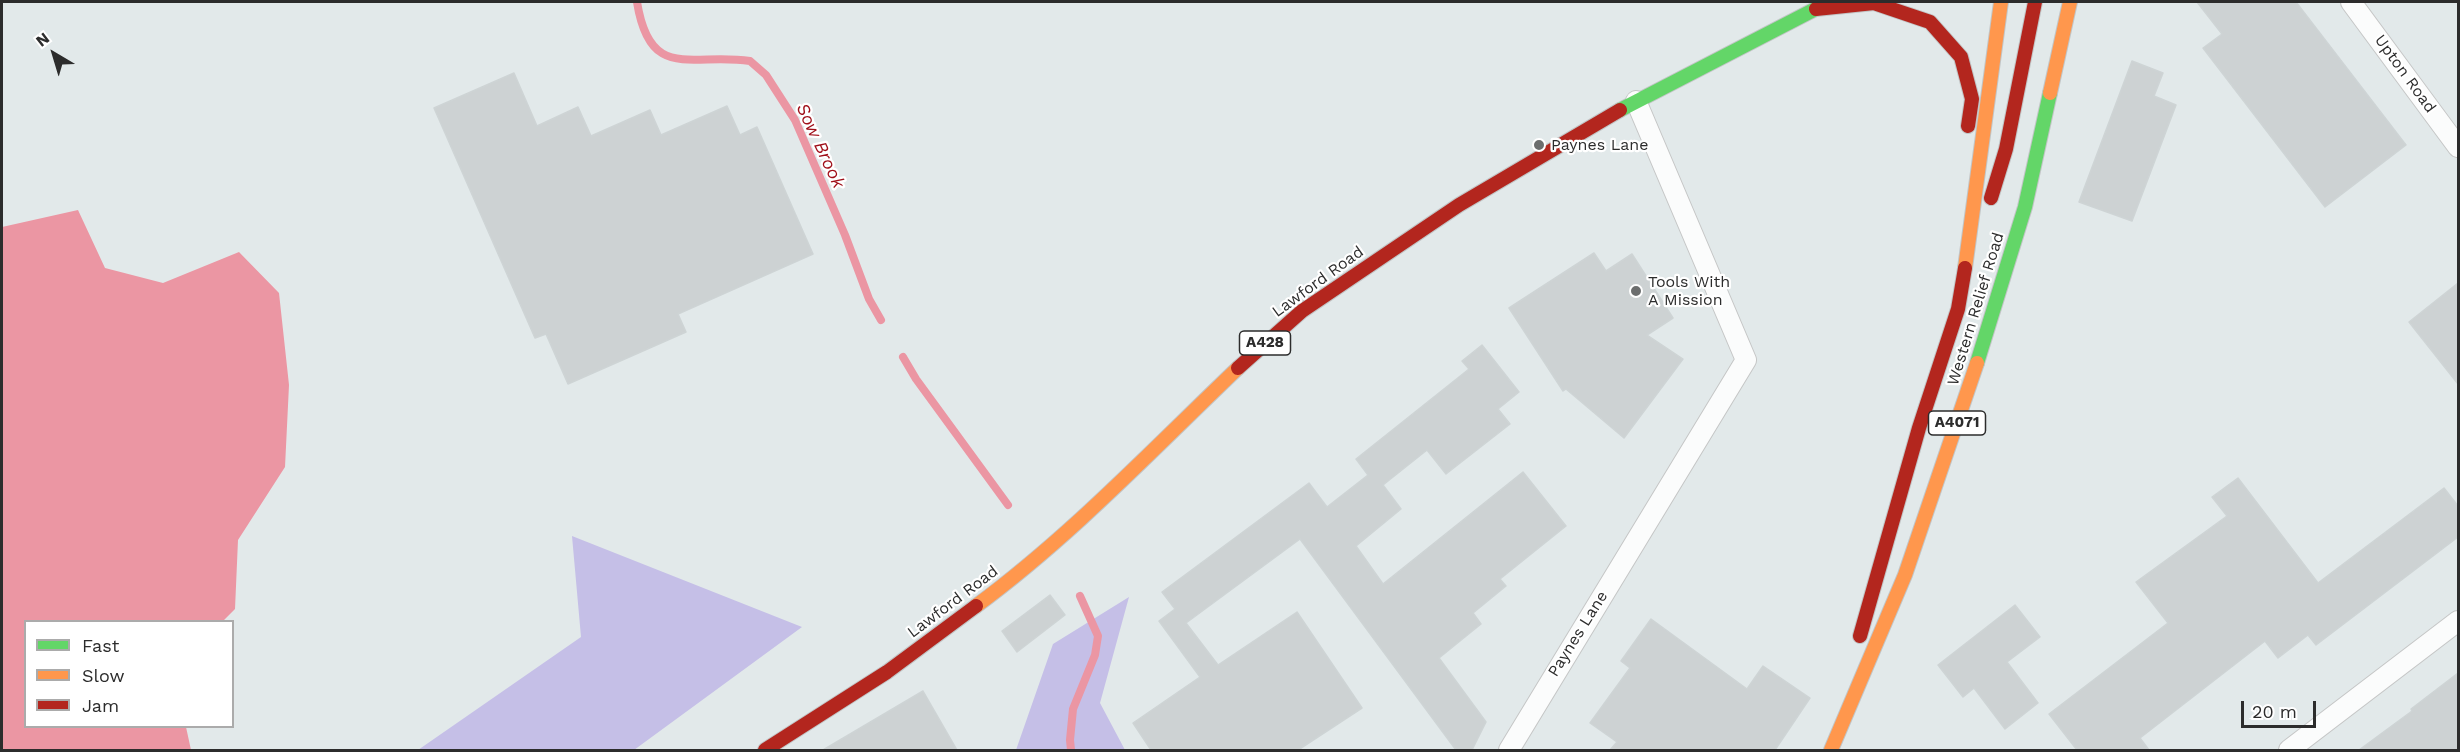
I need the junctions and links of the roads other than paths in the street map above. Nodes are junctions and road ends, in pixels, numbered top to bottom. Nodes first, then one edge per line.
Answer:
1 (2001, 2) edge
2 (2036, 2) edge
3 (2070, 2) edge
4 (2351, 2) edge
5 (1826, 3) edge
6 (1636, 101) junction
7 (1965, 144) dead end
8 (2458, 147) edge
9 (1954, 255) dead end
10 (1958, 309) junction
11 (2458, 621) edge
12 (1855, 651) dead end
13 (1849, 673) dead end
14 (765, 750) edge
15 (1509, 750) edge
16 (1826, 750) edge
17 (1831, 750) edge
18 (2289, 750) edge

1 - 10 main road, Western Relief Road / A4071
2 - 10 main road
3 - 17 main road, Western Relief Road / A4071
4 - 8 street, Upton Road
5 - 6 main road, Lawford Road / A428
5 - 7 main road
6 - 14 main road, Lawford Road / A428
6 - 15 street, Paynes Lane
9 - 10 main road
10 - 12 main road, Western Relief Road / A4071
11 - 18 street
13 - 16 main road

